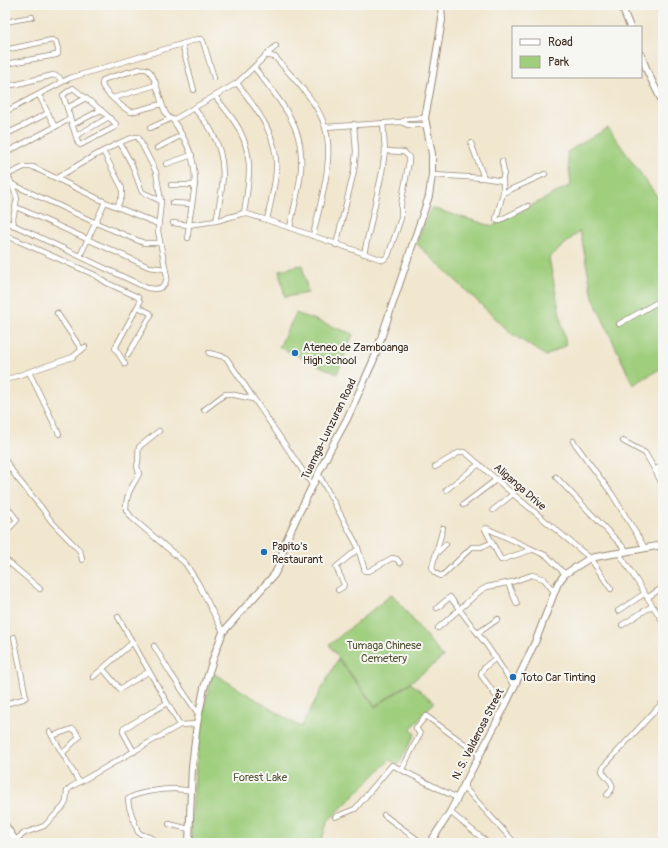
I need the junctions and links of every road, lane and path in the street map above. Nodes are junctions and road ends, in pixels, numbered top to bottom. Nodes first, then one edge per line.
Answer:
1 (441, 5) edge
2 (619, 5) edge
3 (32, 17) dead end
4 (5, 22) edge
5 (630, 26) edge
6 (182, 44) junction
7 (276, 46) dead end
8 (5, 50) edge
9 (265, 55) junction
10 (642, 58) edge
11 (5, 64) edge
12 (254, 67) junction
13 (214, 78) dead end
14 (62, 82) junction
15 (237, 83) junction
16 (156, 85) junction
17 (5, 86) edge
18 (194, 90) dead end
19 (39, 94) junction
20 (215, 96) junction
21 (86, 98) junction
22 (113, 98) junction
23 (663, 103) edge
24 (162, 104) junction
25 (67, 108) junction
26 (194, 108) junction
27 (101, 110) junction
28 (5, 112) edge
29 (48, 113) junction
30 (109, 117) junction
31 (70, 118) junction
32 (171, 119) junction
33 (425, 122) junction
34 (383, 123) junction
35 (72, 124) junction
36 (354, 124) junction
37 (55, 127) junction
38 (325, 127) junction
39 (150, 128) dead end
40 (5, 135) edge
41 (182, 135) junction
42 (76, 136) junction
43 (120, 143) junction
44 (471, 143) dead end
45 (157, 148) dead end
46 (103, 151) junction
47 (385, 151) junction
48 (5, 153) edge
49 (192, 155) junction
50 (502, 162) dead end
51 (166, 164) dead end
52 (545, 174) dead end
53 (432, 175) junction
54 (7, 176) edge
55 (57, 178) junction
56 (484, 178) junction
57 (502, 181) junction
58 (12, 184) junction
59 (171, 185) dead end
60 (194, 185) junction
61 (503, 193) junction
62 (161, 201) junction
63 (105, 202) junction
64 (172, 203) dead end
65 (192, 204) junction
66 (528, 206) dead end
67 (16, 207) junction
68 (117, 207) junction
69 (244, 213) junction
70 (267, 220) junction
71 (5, 221) edge
72 (216, 221) junction
73 (96, 223) junction
74 (172, 223) dead end
75 (158, 224) junction
76 (188, 225) junction
77 (14, 226) junction
78 (290, 228) junction
79 (5, 235) edge
80 (314, 236) junction
81 (188, 238) dead end
82 (88, 240) junction
83 (160, 243) junction
84 (336, 245) junction
85 (364, 254) junction
86 (80, 256) junction
87 (165, 269) junction
88 (663, 299) edge
89 (138, 307) junction
90 (56, 313) dead end
91 (619, 324) dead end
92 (209, 353) dead end
93 (128, 355) dead end
94 (125, 364) dead end
95 (29, 372) junction
96 (5, 380) edge
97 (253, 399) junction
98 (204, 410) dead end
99 (159, 431) dead end
100 (59, 434) dead end
101 (573, 441) dead end
102 (623, 441) dead end
103 (5, 460) edge
104 (479, 464) junction
105 (663, 465) edge
106 (435, 467) dead end
107 (655, 470) junction
108 (319, 475) junction
109 (556, 477) dead end
110 (497, 479) junction
111 (313, 486) junction
112 (663, 486) edge
113 (446, 490) dead end
114 (513, 494) junction
115 (5, 504) edge
116 (463, 505) dead end
117 (493, 510) dead end
118 (443, 528) dead end
119 (5, 533) edge
120 (491, 543) junction
121 (663, 543) edge
122 (446, 544) dead end
123 (645, 548) junction
124 (358, 549) junction
125 (531, 550) junction
126 (627, 551) junction
127 (437, 553) junction
128 (619, 553) junction
129 (590, 558) junction
130 (5, 559) edge
131 (82, 560) dead end
132 (400, 563) dead end
133 (565, 574) junction
134 (508, 583) junction
135 (663, 587) edge
136 (40, 589) dead end
137 (612, 589) dead end
138 (338, 590) dead end
139 (554, 592) junction
140 (646, 596) junction
141 (517, 604) dead end
142 (652, 606) junction
143 (437, 608) dead end
144 (460, 609) junction
145 (618, 611) dead end
146 (118, 617) dead end
147 (498, 619) dead end
148 (663, 622) edge
149 (622, 625) dead end
150 (438, 628) dead end
151 (222, 632) junction
152 (478, 634) junction
153 (14, 637) dead end
154 (133, 642) junction
155 (154, 646) dead end
156 (496, 658) junction
157 (103, 669) junction
158 (148, 672) junction
159 (93, 678) dead end
160 (514, 686) junction
161 (663, 702) edge
162 (5, 704) edge
163 (166, 704) junction
164 (506, 704) junction
165 (199, 714) junction
166 (197, 724) junction
167 (180, 725) junction
168 (134, 752) junction
169 (63, 753) junction
170 (480, 755) junction
171 (402, 769) junction
172 (79, 782) junction
173 (463, 786) junction
174 (191, 791) junction
175 (607, 795) dead end
176 (457, 798) junction
177 (450, 812) junction
178 (384, 815) dead end
179 (335, 817) dead end
180 (5, 824) edge
181 (169, 824) dead end
182 (189, 829) junction
183 (154, 839) dead end
184 (16, 841) edge
185 (189, 843) edge
186 (422, 843) edge
187 (430, 843) edge
188 (488, 843) edge
189 (516, 843) edge

1 - 33 street, Tuamga-Lunzuran Road
2 - 5 street
3 - 4 street
6 - 13 street
6 - 14 street
6 - 18 street
7 - 9 street
8 - 11 street
9 - 12 street
9 - 38 street
10 - 23 street
12 - 15 street
12 - 78 street
14 - 17 street
14 - 19 street
15 - 20 street
15 - 70 street
16 - 22 street
16 - 22 street
16 - 24 street
19 - 28 street
19 - 29 street
20 - 26 street
20 - 69 street
21 - 25 street
21 - 25 street
21 - 27 street
22 - 24 street
24 - 32 street
25 - 31 street
26 - 32 street
26 - 72 street
27 - 30 street
27 - 35 street
29 - 37 street
29 - 40 street
30 - 42 street
30 - 42 street
31 - 35 street
31 - 37 street
32 - 39 street
32 - 41 street
33 - 34 street
33 - 53 street, Tuamga-Lunzuran Road
34 - 36 street
34 - 47 street
35 - 42 street
36 - 38 street
36 - 84 street
37 - 48 street
38 - 80 street
41 - 45 street
41 - 49 street
43 - 46 street
43 - 62 street
43 - 62 street
44 - 56 street
46 - 55 street
46 - 68 street
47 - 85 street
47 - 85 street
49 - 51 street
49 - 60 street
50 - 57 street
52 - 61 street
53 - 56 street
53 - 108 street, Tuamga-Lunzuran Road
54 - 55 street
54 - 58 street
55 - 63 street
56 - 57 street
57 - 61 street
58 - 67 street
58 - 73 street
59 - 60 street
60 - 65 street
61 - 66 street
62 - 75 street
63 - 68 street
63 - 73 street
64 - 65 street
65 - 76 street
67 - 77 street
67 - 82 street
68 - 75 street
69 - 70 street
69 - 72 street
70 - 78 street
71 - 77 street
72 - 76 street
73 - 82 street
73 - 83 street
74 - 76 street
75 - 83 street
76 - 81 street
77 - 86 street
78 - 80 street
79 - 89 street
80 - 84 street
82 - 86 street
82 - 87 street
83 - 87 street
84 - 85 street
86 - 87 street
88 - 91 street
89 - 93 street
89 - 94 street
90 - 95 street
92 - 97 street
95 - 96 street
95 - 100 street
97 - 98 street
97 - 111 street
99 - 151 street
101 - 123 street
102 - 107 street
103 - 131 street
104 - 106 street, Aliganga Drive
104 - 110 street, Aliganga Drive
104 - 113 street
105 - 107 street
107 - 112 street
108 - 111 street, Tuamga-Lunzuran Road
108 - 124 street
109 - 126 street
110 - 114 street, Aliganga Drive
110 - 116 street
111 - 151 street, Tuamga-Lunzuran Road
114 - 117 street
114 - 129 street, Aliganga Drive
115 - 119 street
118 - 127 street
120 - 125 street
120 - 125 street
120 - 127 street
121 - 123 street, N. S. Valderosa Street
122 - 127 street
123 - 126 street, N. S. Valderosa Street
124 - 132 street
124 - 138 street
125 - 133 street
126 - 128 street, N. S. Valderosa Street
128 - 129 street, N. S. Valderosa Street
128 - 140 street
129 - 133 street, N. S. Valderosa Street
129 - 137 street, Aliganga Drive
130 - 136 street
133 - 139 street, N. S. Valderosa Street
134 - 139 street
134 - 141 street
134 - 144 street
135 - 140 street
139 - 160 street, N. S. Valderosa Street
140 - 142 street
140 - 145 street
142 - 148 street
142 - 149 street
143 - 144 street
144 - 150 street
144 - 152 street
146 - 154 street
147 - 152 street
151 - 165 street, Tuamga-Lunzuran Road
152 - 156 street
153 - 162 street
154 - 157 street
154 - 158 street
155 - 165 street
156 - 160 street
156 - 164 street
157 - 158 street
157 - 159 street
158 - 163 street
160 - 164 street, N. S. Valderosa Street
161 - 175 street
163 - 167 street
163 - 168 street
164 - 170 street, N. S. Valderosa Street
165 - 166 street, Tuamga-Lunzuran Road
166 - 167 street
166 - 174 street, Tuamga-Lunzuran Road
167 - 168 street
168 - 172 street
169 - 169 street
169 - 172 street
170 - 171 street
170 - 173 street, N. S. Valderosa Street
171 - 176 street
171 - 179 street
172 - 184 street
173 - 176 street, N. S. Valderosa Street
173 - 189 street
174 - 182 street, Tuamga-Lunzuran Road
174 - 183 street
176 - 177 street, N. S. Valderosa Street
177 - 187 street, N. S. Valderosa Street
177 - 188 street
178 - 186 street
180 - 184 street
181 - 182 street
182 - 185 street, Tuamga-Lunzuran Road

